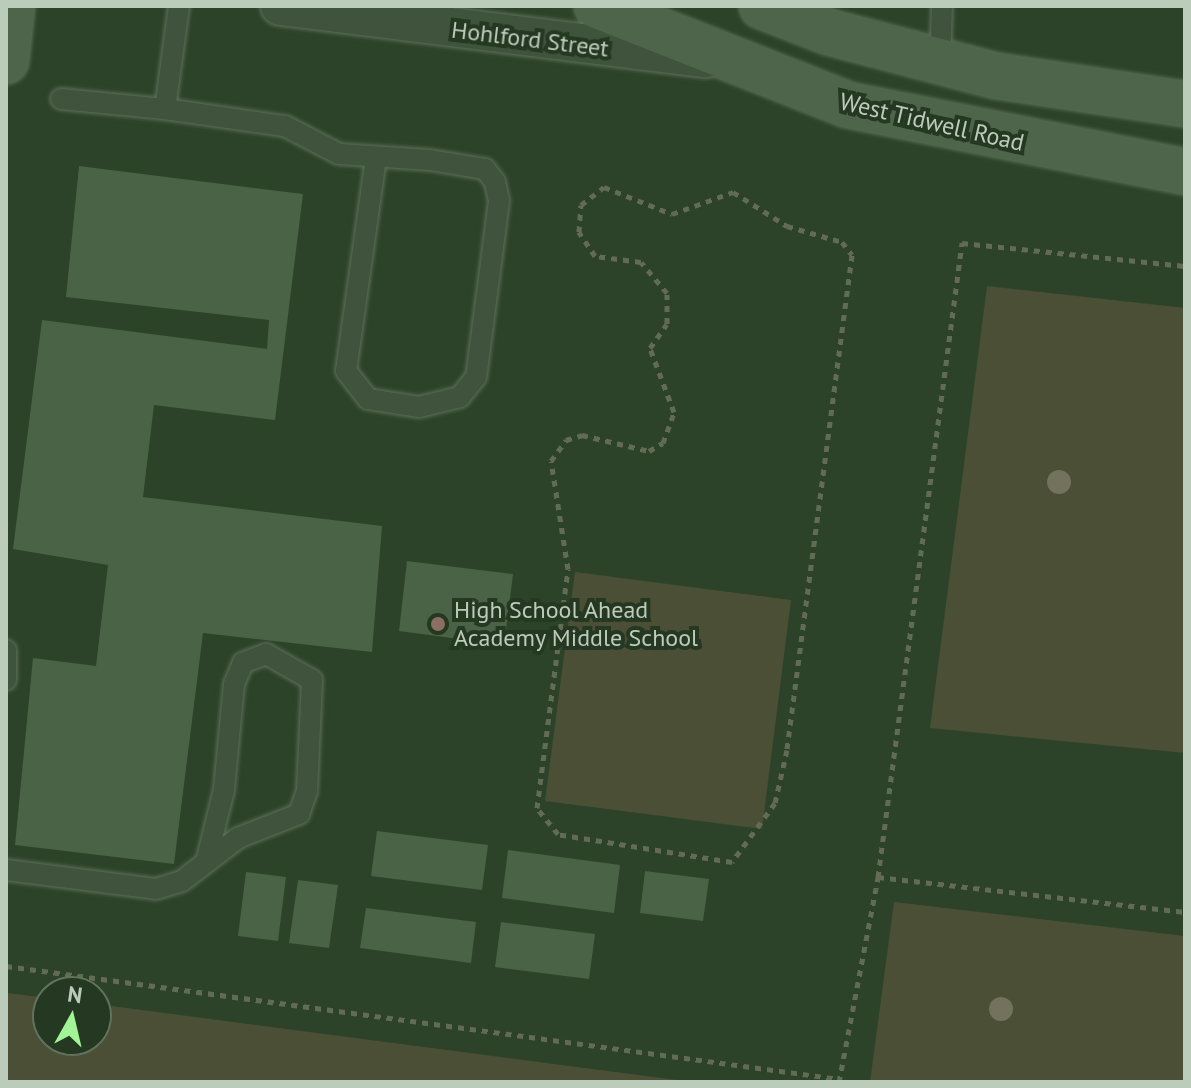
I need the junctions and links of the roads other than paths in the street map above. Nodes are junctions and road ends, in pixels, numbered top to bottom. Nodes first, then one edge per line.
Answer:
1 (12, 6) edge
2 (179, 6) edge
3 (280, 6) edge
4 (597, 6) edge
5 (762, 6) edge
6 (942, 6) edge
7 (734, 60) junction
8 (6, 61) edge
9 (940, 63) junction
10 (1100, 91) junction
11 (61, 99) dead end
12 (1185, 104) edge
13 (165, 109) junction
14 (376, 157) junction
15 (1085, 157) junction
16 (1185, 172) edge
17 (6, 650) edge
18 (6, 680) edge
19 (206, 862) junction
20 (6, 870) edge

1 - 8 main road
2 - 13 lane
3 - 7 street, Hohlford Street
4 - 7 main road, West Tidwell Road
5 - 9 main road
6 - 9 lane
7 - 15 main road, West Tidwell Road
9 - 10 main road
10 - 12 main road
10 - 15 main road
11 - 13 lane
13 - 14 lane
14 - 14 lane
15 - 16 main road, West Tidwell Road
17 - 18 lane
19 - 19 lane
19 - 20 lane

